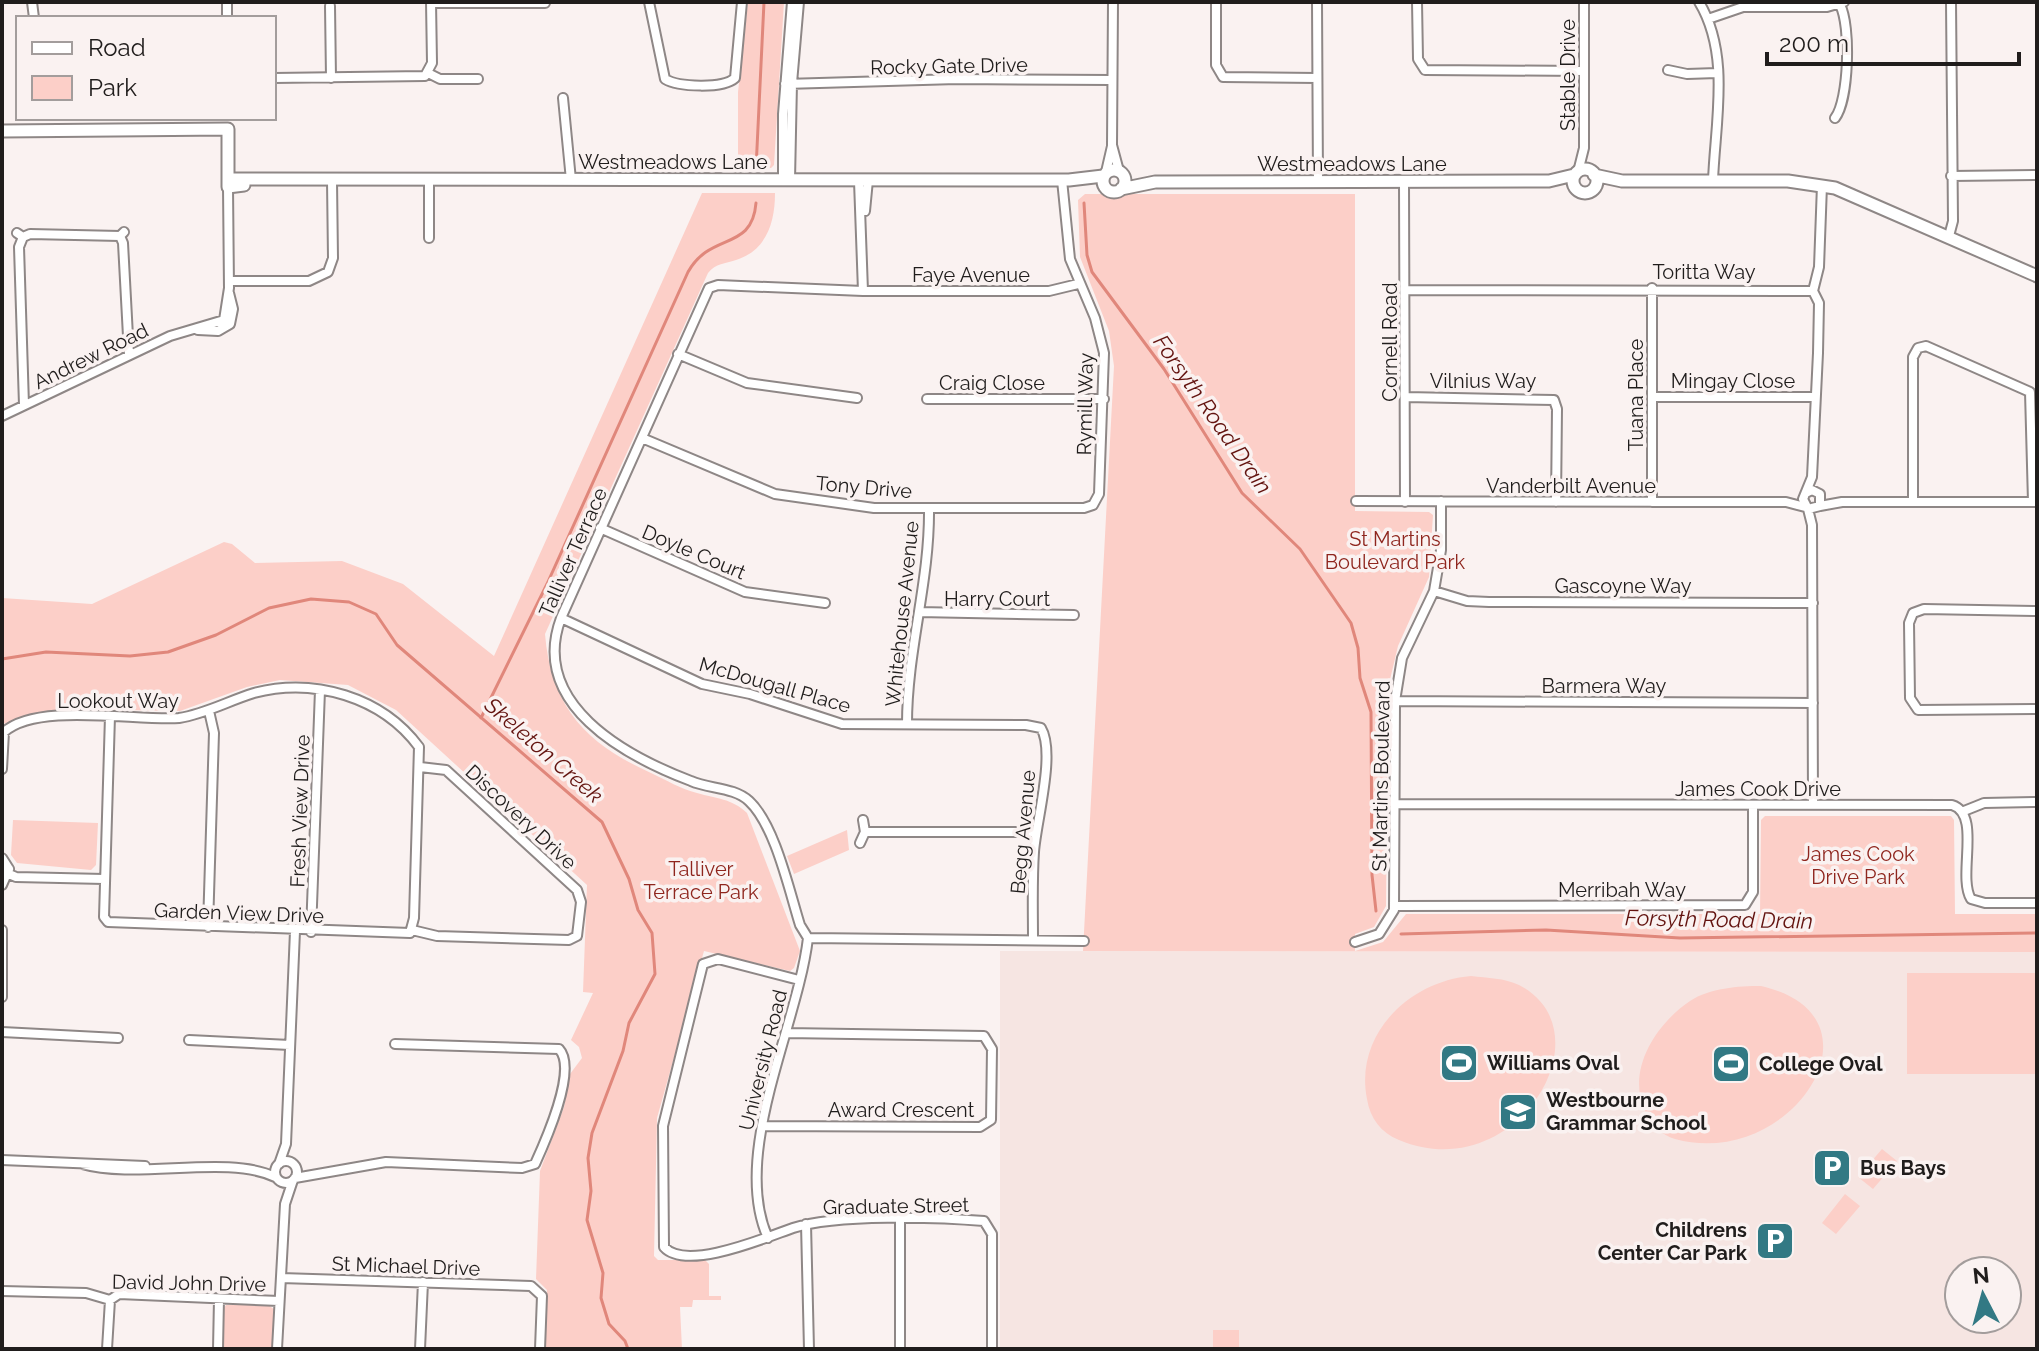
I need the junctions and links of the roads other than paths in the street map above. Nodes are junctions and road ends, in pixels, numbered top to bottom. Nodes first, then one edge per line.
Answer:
1 (649, 2) edge
2 (742, 2) edge
3 (792, 2) edge
4 (799, 2) edge
5 (1113, 2) edge
6 (1216, 2) edge
7 (1317, 2) edge
8 (1417, 2) edge
9 (1584, 2) edge
10 (1699, 2) edge
11 (1951, 2) edge
12 (431, 3) edge
13 (545, 3) edge
14 (1842, 4) edge
15 (330, 6) dead end
16 (1708, 19) junction
17 (1668, 70) dead end
18 (1584, 71) junction
19 (428, 73) junction
20 (1717, 73) junction
21 (276, 78) edge
22 (331, 78) junction
23 (1317, 78) junction
24 (478, 79) dead end
25 (1112, 80) junction
26 (788, 84) junction
27 (563, 98) dead end
28 (1835, 118) dead end
29 (228, 124) edge
30 (2, 131) edge
31 (1112, 145) junction
32 (1584, 148) junction
33 (1120, 172) junction
34 (1593, 173) junction
35 (1104, 174) junction
36 (2037, 175) edge
37 (1951, 176) junction
38 (1576, 178) junction
39 (429, 180) junction
40 (571, 180) junction
41 (786, 180) junction
42 (864, 180) junction
43 (1070, 180) junction
44 (332, 181) junction
45 (1622, 181) junction
46 (1716, 181) junction
47 (1155, 182) junction
48 (1318, 182) junction
49 (1404, 182) junction
50 (228, 183) junction
51 (1822, 185) junction
52 (1594, 189) junction
53 (1116, 190) junction
54 (1945, 234) junction
55 (429, 238) dead end
56 (2037, 276) edge
57 (229, 281) junction
58 (1078, 284) junction
59 (1652, 288) junction
60 (1406, 290) junction
61 (863, 291) junction
62 (1813, 291) junction
63 (678, 354) junction
64 (129, 355) junction
65 (1406, 397) junction
66 (1652, 397) junction
67 (1814, 397) junction
68 (857, 398) dead end
69 (927, 399) dead end
70 (1104, 399) junction
71 (24, 405) junction
72 (2, 416) edge
73 (642, 438) junction
74 (1812, 477) junction
75 (1819, 493) junction
76 (1805, 494) junction
77 (1356, 501) dead end
78 (1441, 501) junction
79 (1405, 502) junction
80 (1556, 502) junction
81 (1652, 502) junction
82 (1786, 502) junction
83 (1842, 502) junction
84 (1913, 502) junction
85 (2035, 502) edge
86 (1093, 505) joint
87 (929, 508) junction
88 (1812, 508) junction
89 (600, 528) junction
90 (1434, 591) junction
91 (825, 603) dead end
92 (1813, 603) junction
93 (2037, 611) edge
94 (919, 612) junction
95 (1074, 615) dead end
96 (561, 618) junction
97 (320, 690) junction
98 (1395, 701) junction
99 (1813, 703) junction
100 (2037, 709) edge
101 (209, 711) junction
102 (110, 716) junction
103 (907, 724) junction
104 (1041, 728) joint
105 (420, 767) junction
106 (2, 769) edge
107 (2037, 802) edge
108 (1394, 804) junction
109 (1753, 805) junction
110 (1813, 805) junction
111 (1964, 811) junction
112 (863, 820) dead end
113 (865, 832) junction
114 (1036, 832) junction
115 (860, 843) dead end
116 (2, 858) edge
117 (6, 871) edge
118 (104, 879) junction
119 (2, 885) edge
120 (2037, 903) edge
121 (1395, 906) junction
122 (208, 927) junction
123 (2, 930) edge
124 (412, 930) junction
125 (295, 931) junction
126 (311, 932) junction
127 (808, 938) junction
128 (1033, 940) junction
129 (1084, 941) dead end
130 (1355, 942) dead end
131 (799, 980) junction
132 (2, 997) edge
133 (2, 1032) edge
134 (786, 1033) junction
135 (118, 1038) dead end
136 (189, 1040) dead end
137 (395, 1044) dead end
138 (290, 1045) junction
139 (762, 1126) junction
140 (286, 1144) junction
141 (2, 1160) edge
142 (278, 1165) junction
143 (294, 1165) junction
144 (250, 1170) junction
145 (316, 1173) junction
146 (276, 1178) junction
147 (294, 1179) junction
148 (285, 1204) junction
149 (900, 1220) junction
150 (806, 1224) junction
151 (768, 1238) junction
152 (281, 1278) junction
153 (423, 1282) junction
154 (2, 1291) edge
155 (219, 1299) junction
156 (110, 1300) junction
157 (279, 1301) junction
158 (107, 1349) edge
159 (218, 1349) edge
160 (277, 1349) edge
161 (420, 1349) edge
162 (540, 1349) edge
163 (809, 1349) edge
164 (900, 1349) edge
165 (992, 1349) edge

1 - 2 street
3 - 26 street
4 - 26 street
5 - 25 street
6 - 23 street
7 - 23 street
8 - 18 street
9 - 18 street, Stable Drive
10 - 16 street
11 - 37 street
12 - 13 street
12 - 19 street
14 - 16 street
14 - 28 street
15 - 22 street
16 - 20 street
17 - 20 street
18 - 32 street, Stable Drive
19 - 22 street
19 - 24 street
20 - 46 street
21 - 22 street
23 - 48 street
25 - 26 street, Rocky Gate Drive
25 - 31 street
26 - 41 street
27 - 40 street
29 - 30 street
29 - 50 street
31 - 33 street
31 - 35 street
32 - 34 street, Stable Drive
32 - 38 street, Stable Drive
33 - 35 street, Westmeadows Lane
33 - 47 street, Westmeadows Lane
33 - 53 street
34 - 38 street
34 - 45 street
34 - 52 street
35 - 43 street, Westmeadows Lane
35 - 53 street
36 - 37 street
37 - 54 street
38 - 49 street, Westmeadows Lane
38 - 52 street
39 - 40 street, Westmeadows Lane
39 - 44 street, Westmeadows Lane
39 - 55 street
40 - 41 street, Westmeadows Lane
41 - 42 street, Westmeadows Lane
42 - 43 street, Westmeadows Lane
42 - 61 street
43 - 53 street, Westmeadows Lane
43 - 58 street, Rymill Way
44 - 50 street, Westmeadows Lane
44 - 57 street
45 - 46 street
45 - 52 street
46 - 51 street
47 - 48 street, Westmeadows Lane
47 - 53 street, Westmeadows Lane
48 - 49 street, Westmeadows Lane
49 - 60 street, Cornell Road
50 - 57 street
51 - 54 street
51 - 62 street
54 - 56 street
57 - 64 street, Andrew Road
58 - 61 street, Faye Avenue
58 - 70 street, Rymill Way
59 - 60 street, Toritta Way
59 - 62 street, Toritta Way
59 - 66 street, Tuana Place
60 - 65 street, Cornell Road
61 - 63 street, Talliver Terrace
62 - 67 street
63 - 68 street
63 - 73 street, Talliver Terrace
64 - 71 street, Andrew Road
64 - 71 street
65 - 79 street, Cornell Road
65 - 80 street, Vilnius Way
66 - 67 street, Mingay Close
66 - 81 street, Tuana Place
67 - 74 street
69 - 70 street, Craig Close
70 - 86 street, Rymill Way
71 - 72 street, Andrew Road
73 - 87 street, Tony Drive
73 - 89 street, Talliver Terrace
74 - 75 street
74 - 76 street
75 - 76 street, Vanderbilt Avenue
75 - 83 street, Vanderbilt Avenue
75 - 88 street
76 - 82 street, Vanderbilt Avenue
76 - 88 street
77 - 79 street, Vanderbilt Avenue
78 - 79 street, Vanderbilt Avenue
78 - 80 street, Vanderbilt Avenue
78 - 90 street, St Martins Boulevard
80 - 81 street, Vanderbilt Avenue
81 - 82 street, Vanderbilt Avenue
82 - 88 street, Vanderbilt Avenue
83 - 84 street, Vanderbilt Avenue
83 - 88 street, Vanderbilt Avenue
84 - 85 street, Vanderbilt Avenue
84 - 85 street
86 - 87 street, Tony Drive
87 - 94 street, Whitehouse Avenue
88 - 92 street
89 - 91 street, Doyle Court
89 - 96 street, Talliver Terrace
90 - 92 street, Gascoyne Way
90 - 98 street, St Martins Boulevard
92 - 99 street
93 - 100 street
94 - 95 street, Harry Court
94 - 103 street, Whitehouse Avenue
96 - 103 street, McDougall Place
96 - 127 street, Talliver Terrace
97 - 101 street, Lookout Way
97 - 105 street, Lookout Way
97 - 126 street, Fresh View Drive
98 - 99 street, Barmera Way
98 - 108 street, St Martins Boulevard
99 - 110 street
101 - 102 street, Lookout Way
101 - 122 street
102 - 106 street, Lookout Way
102 - 118 street, Garden View Drive
103 - 104 street, McDougall Place
104 - 114 street, Begg Avenue
105 - 124 street
105 - 124 street, Discovery Drive
107 - 111 street
108 - 109 street, James Cook Drive
108 - 121 street, St Martins Boulevard
109 - 110 street, James Cook Drive
109 - 121 street, Merribah Way
110 - 111 street, James Cook Drive
111 - 120 street
112 - 113 street
113 - 114 street
113 - 115 street
114 - 128 street, Begg Avenue
116 - 117 street
117 - 118 street
117 - 119 street
118 - 122 street, Garden View Drive
121 - 130 street
122 - 125 street, Garden View Drive
123 - 132 street
124 - 126 street, Garden View Drive
125 - 126 street, Garden View Drive
125 - 138 street
127 - 128 street
127 - 131 street, University Road
128 - 129 street
131 - 134 street, University Road
131 - 151 street, Graduate Street
133 - 135 street
134 - 139 street, University Road
134 - 139 street, Award Crescent
136 - 138 street
137 - 145 street
138 - 140 street
139 - 151 street, University Road
140 - 142 street
140 - 143 street
141 - 144 street
142 - 143 street
142 - 144 street
142 - 146 street
143 - 145 street
143 - 147 street
144 - 146 street
145 - 147 street
146 - 147 street
146 - 148 street
147 - 148 street
148 - 152 street
149 - 150 street, Graduate Street
149 - 164 street
149 - 165 street, Graduate Street
150 - 151 street, Graduate Street
150 - 163 street
152 - 153 street, St Michael Drive
152 - 157 street
153 - 161 street
153 - 162 street, St Michael Drive
154 - 156 street, David John Drive
155 - 156 street, David John Drive
155 - 157 street, David John Drive
155 - 159 street
156 - 158 street
157 - 160 street

